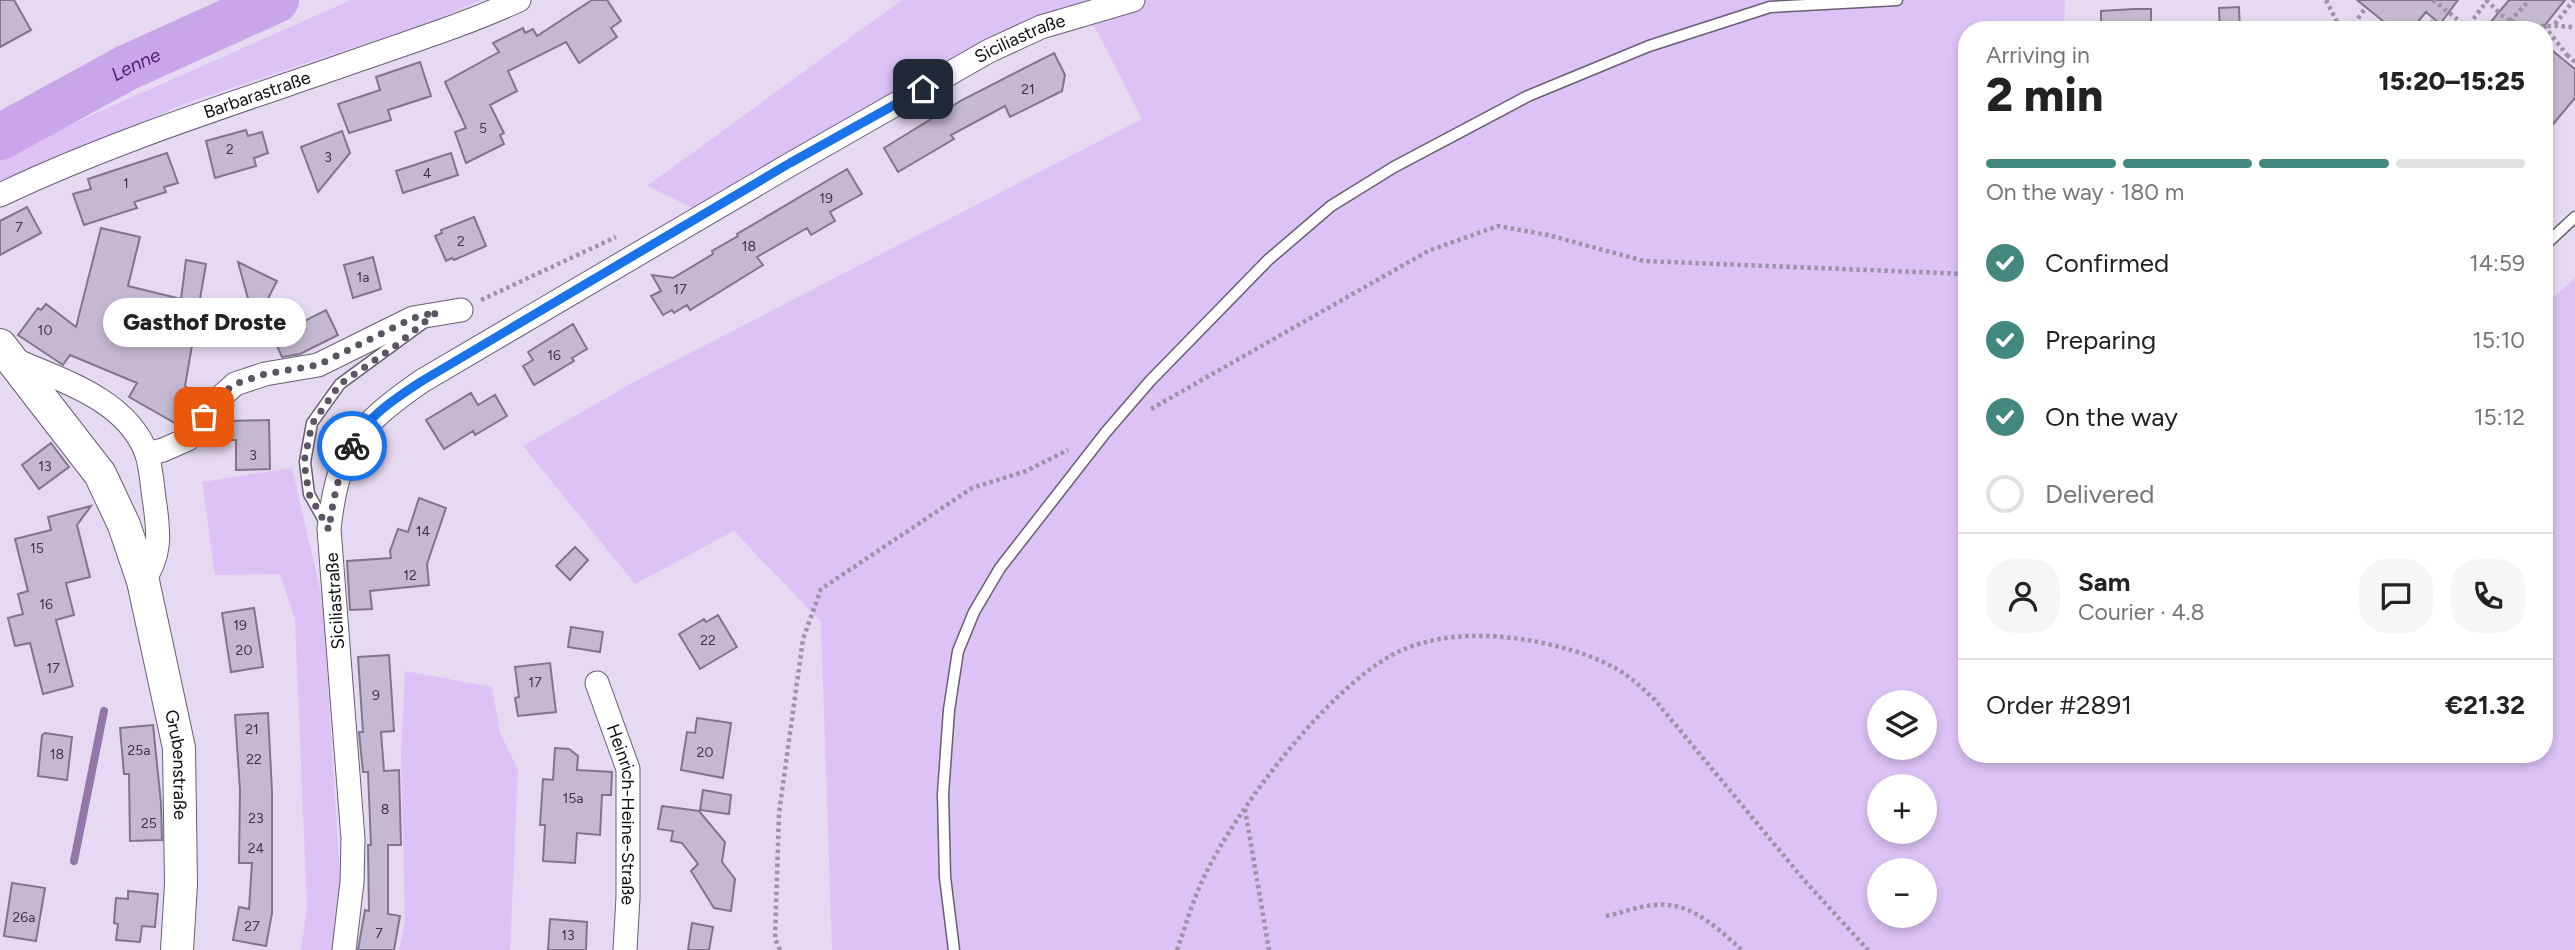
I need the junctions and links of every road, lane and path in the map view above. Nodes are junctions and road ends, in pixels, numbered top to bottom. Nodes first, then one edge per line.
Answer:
1 (519, 0) edge
2 (1133, 0) edge
3 (1897, 0) edge
4 (2326, 0) edge
5 (2433, 0) edge
6 (2486, 0) edge
7 (2574, 0) edge
8 (2527, 3) dead end
9 (2366, 7) dead end
10 (2336, 21) edge
11 (2356, 21) edge
12 (2458, 21) edge
13 (2471, 21) edge
14 (2510, 21) edge
15 (2512, 21) edge
16 (2554, 25) joint
17 (2575, 28) edge
18 (2553, 39) edge
19 (2575, 62) edge
20 (0, 195) edge
21 (2575, 217) edge
22 (622, 234) dead end
23 (2553, 238) edge
24 (1958, 274) edge
25 (461, 310) joint
26 (437, 312) junction
27 (5, 351) edge
28 (1145, 412) dead end
29 (1105, 432) junction
30 (147, 454) junction
31 (329, 530) junction
32 (143, 581) junction
33 (597, 683) dead end
34 (1245, 808) junction
35 (1606, 916) dead end
36 (177, 950) edge
37 (344, 950) edge
38 (625, 950) edge
39 (780, 950) edge
40 (954, 950) edge
41 (1177, 950) edge
42 (1269, 950) edge
43 (1742, 950) edge
44 (1868, 950) edge

1 - 20 street, Barbarastraße
2 - 31 street, Siciliastraße
3 - 29 lane
4 - 10 path
5 - 12 path
6 - 13 path
6 - 14 path
7 - 16 path
8 - 15 path
9 - 11 path
16 - 17 path
18 - 19 path
21 - 23 lane
22 - 25 path
24 - 28 path
25 - 26 street
26 - 30 street
26 - 31 lane
27 - 30 street, Grubenstraße
27 - 32 main road, Grubenstraße
29 - 39 path
29 - 40 lane
30 - 32 street, Grubenstraße
31 - 37 street, Siciliastraße
32 - 36 main road, Grubenstraße
33 - 38 street, Heinrich-Heine-Straße
34 - 41 path
34 - 42 path
34 - 44 path
35 - 43 path

